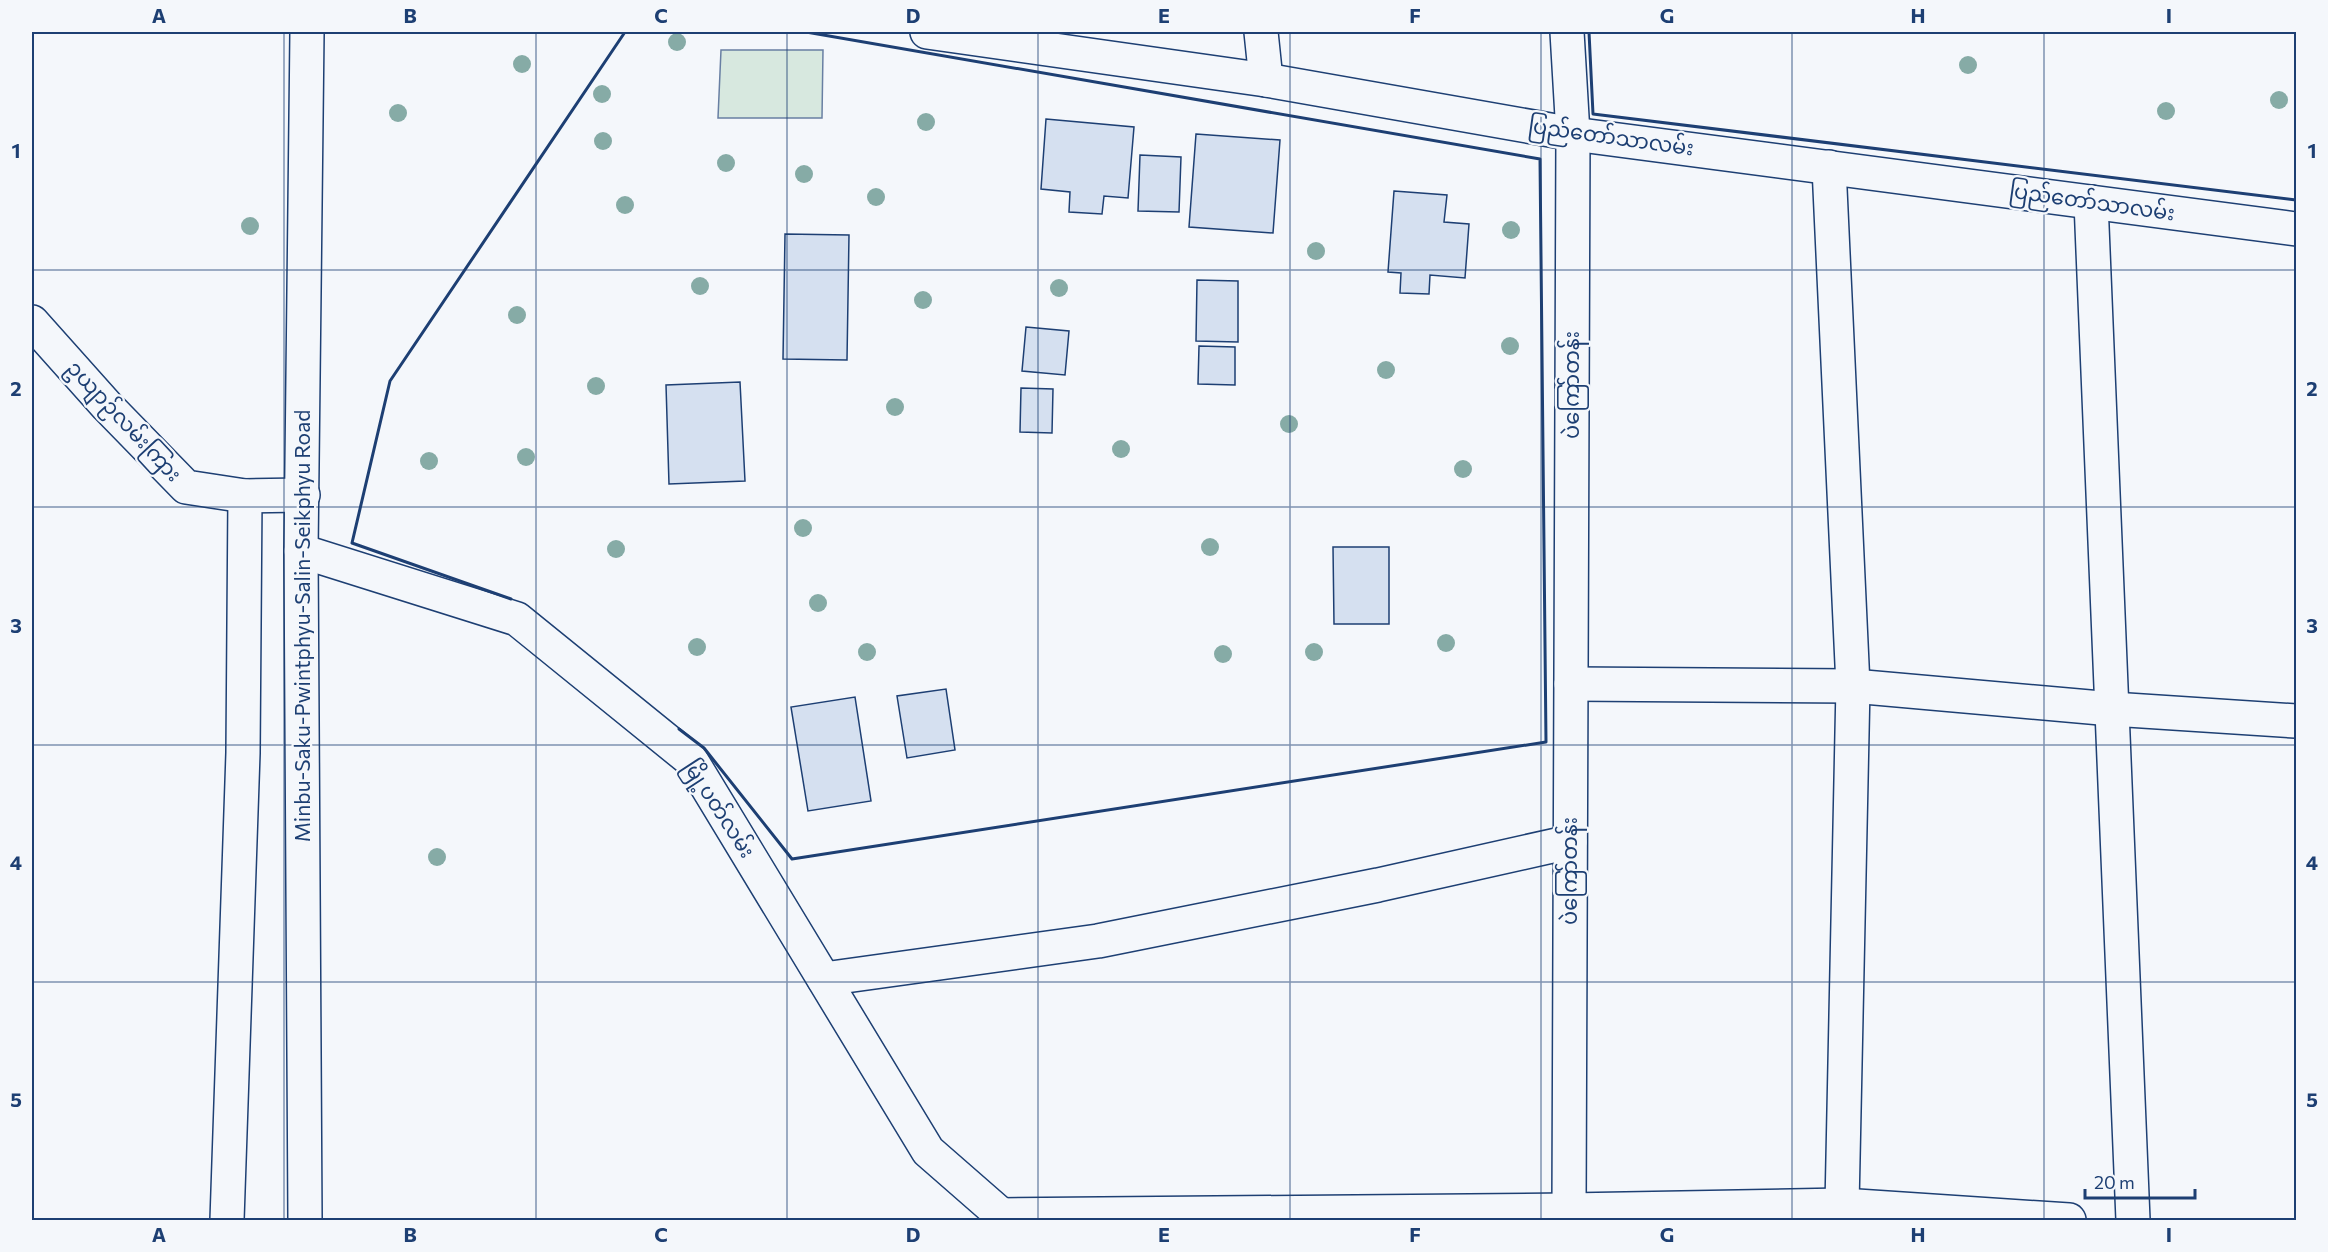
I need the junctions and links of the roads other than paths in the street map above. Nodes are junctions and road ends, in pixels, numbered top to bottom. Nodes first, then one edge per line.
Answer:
1 (307, 32) edge
2 (927, 32) edge
3 (1261, 32) edge
4 (1567, 32) edge
5 (973, 35) edge
6 (1266, 80) junction
7 (1573, 134) junction
8 (1829, 167) junction
9 (2091, 202) junction
10 (2296, 229) edge
11 (32, 322) edge
12 (303, 495) junction
13 (245, 496) junction
14 (301, 551) junction
15 (1571, 684) junction
16 (1853, 686) junction
17 (2112, 709) junction
18 (2296, 721) edge
19 (1570, 842) junction
20 (824, 979) junction
21 (1842, 1205) junction
22 (1558, 1214) edge
23 (1003, 1218) edge
24 (227, 1221) edge
25 (305, 1221) edge
26 (2069, 1221) edge
27 (2133, 1221) edge

1 - 12 street, Minbu-Saku-Pwintphyu-Salin-Seikphyu Road
2 - 5 street, ပြည်တော်သာလမ်း
3 - 6 street
4 - 7 street, ပဲကြော်တန်း
5 - 6 street, ပြည်တော်သာလမ်း
6 - 7 street, ပြည်တော်သာလမ်း
7 - 8 street, ပြည်တော်သာလမ်း
7 - 15 street, ပဲကြော်တန်း
8 - 9 street, ပြည်တော်သာလမ်း
8 - 16 street
9 - 10 street, ပြည်တော်သာလမ်း
9 - 17 street
11 - 13 street, ဥယျာဉ်လမ်းကြား
12 - 13 street, ဥယျာဉ်လမ်းကြား
12 - 14 street, Minbu-Saku-Pwintphyu-Salin-Seikphyu Road
13 - 24 street
14 - 20 street, မြို့ပတ်လမ်း
14 - 25 street, Minbu-Saku-Pwintphyu-Salin-Seikphyu Road
15 - 16 street
15 - 19 street, ပဲကြော်တန်း
16 - 17 street
16 - 21 street
17 - 18 street
17 - 27 street
19 - 20 street
19 - 22 street, ပဲကြော်တန်း
20 - 23 street, မြို့ပတ်လမ်း
21 - 22 street
21 - 26 street
22 - 23 street

